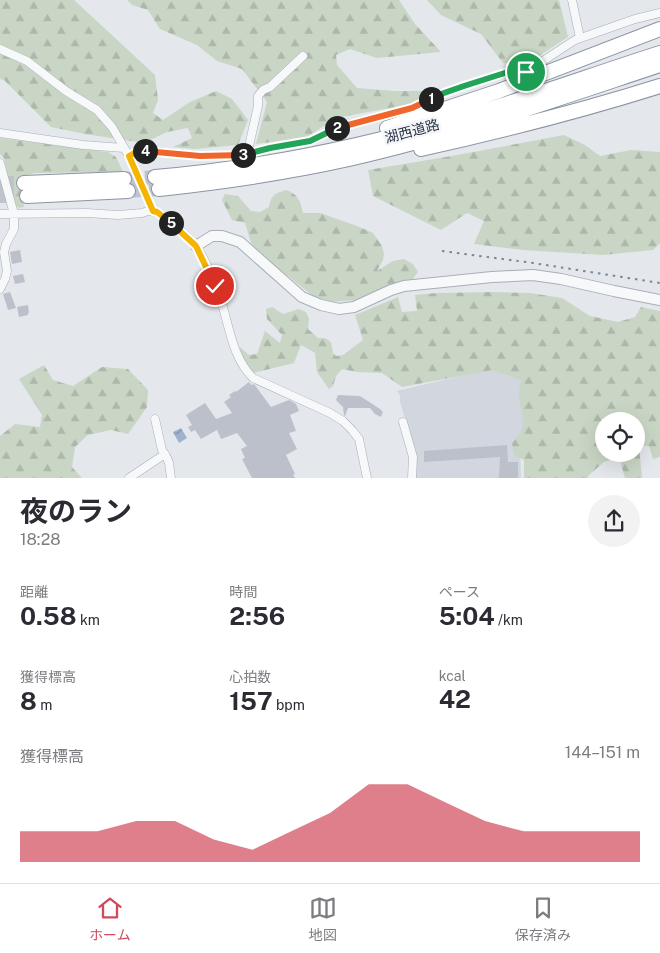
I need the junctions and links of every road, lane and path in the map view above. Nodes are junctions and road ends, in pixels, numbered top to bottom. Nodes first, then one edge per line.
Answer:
1 (572, 0) edge
2 (660, 13) edge
3 (660, 29) edge
4 (580, 38) junction
5 (0, 49) edge
6 (660, 52) edge
7 (303, 56) dead end
8 (660, 65) edge
9 (660, 86) edge
10 (0, 133) edge
11 (124, 148) junction
12 (246, 155) junction
13 (129, 156) junction
14 (279, 161) junction
15 (0, 164) edge
16 (304, 168) junction
17 (126, 185) tunnel mouth
18 (25, 189) tunnel mouth
19 (153, 211) junction
20 (0, 214) edge
21 (14, 214) junction
22 (196, 246) junction
23 (3, 271) edge
24 (0, 289) edge
25 (660, 300) edge
26 (155, 419) dead end
27 (403, 422) dead end
28 (165, 454) junction
29 (129, 478) edge
30 (170, 478) edge
31 (368, 478) edge
32 (412, 478) edge

1 - 4 street
2 - 4 street
3 - 14 highway
4 - 12 street
5 - 11 street
6 - 14 highway, 湖西道路
7 - 12 street
8 - 16 highway, 湖西道路
9 - 16 highway
10 - 11 street
11 - 13 street
12 - 13 street
13 - 19 street
14 - 16 highway, 湖西道路
15 - 21 street
17 - 18 highway
19 - 21 street
19 - 22 street
20 - 21 street
21 - 23 street
22 - 25 street
22 - 31 street
23 - 24 street
26 - 28 street
27 - 32 street
28 - 29 street
28 - 30 street

